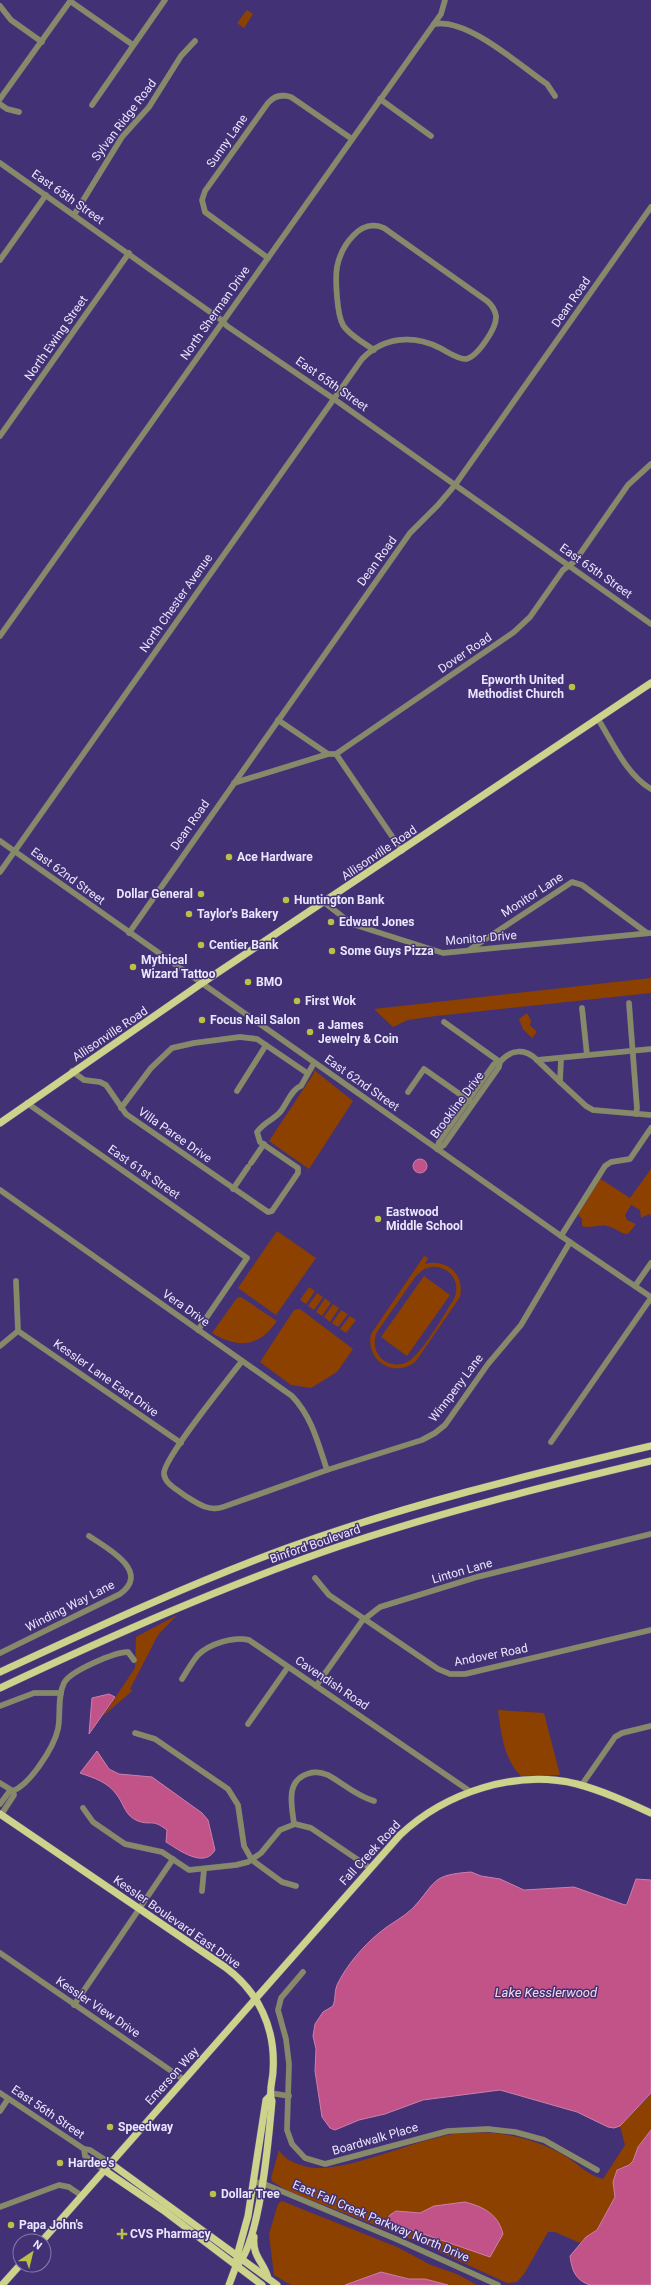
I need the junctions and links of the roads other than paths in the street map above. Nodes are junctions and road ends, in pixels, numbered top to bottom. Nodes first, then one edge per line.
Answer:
1 (165, 0) edge
2 (445, 0) edge
3 (71, 1) edge
4 (0, 6) edge
5 (434, 24) junction
6 (194, 41) dead end
7 (42, 42) junction
8 (133, 46) junction
9 (555, 96) dead end
10 (0, 99) edge
11 (380, 99) junction
12 (0, 104) edge
13 (92, 105) dead end
14 (18, 112) dead end
15 (431, 136) dead end
16 (352, 139) junction
17 (0, 163) edge
18 (46, 195) junction
19 (651, 207) edge
20 (74, 215) junction
21 (129, 253) junction
22 (268, 258) junction
23 (0, 260) edge
24 (223, 321) junction
25 (374, 350) junction
26 (334, 399) junction
27 (0, 436) edge
28 (651, 464) edge
29 (455, 485) junction
30 (569, 565) junction
31 (651, 624) edge
32 (0, 636) edge
33 (651, 683) edge
34 (598, 719) junction
35 (278, 720) junction
36 (328, 754) junction
37 (336, 754) junction
38 (233, 783) junction
39 (651, 789) edge
40 (0, 841) edge
41 (14, 851) junction
42 (402, 851) junction
43 (0, 872) edge
44 (325, 903) junction
45 (128, 933) junction
46 (649, 933) edge
47 (467, 951) junction
48 (202, 983) junction
49 (629, 1003) dead end
50 (582, 1008) dead end
51 (444, 1022) dead end
52 (266, 1045) junction
53 (651, 1049) edge
54 (632, 1051) junction
55 (587, 1055) junction
56 (560, 1058) junction
57 (537, 1060) junction
58 (314, 1062) junction
59 (500, 1062) junction
60 (72, 1072) junction
61 (307, 1073) junction
62 (560, 1082) junction
63 (237, 1091) dead end
64 (408, 1092) dead end
65 (471, 1102) junction
66 (28, 1103) junction
67 (121, 1108) junction
68 (636, 1114) junction
69 (651, 1115) edge
70 (0, 1123) edge
71 (651, 1128) edge
72 (264, 1144) junction
73 (437, 1149) junction
74 (233, 1189) junction
75 (0, 1190) edge
76 (561, 1236) junction
77 (570, 1242) junction
78 (651, 1263) edge
79 (16, 1281) dead end
80 (634, 1286) junction
81 (651, 1298) edge
82 (18, 1330) junction
83 (198, 1330) junction
84 (0, 1346) edge
85 (242, 1361) junction
86 (551, 1442) dead end
87 (180, 1443) junction
88 (651, 1446) edge
89 (651, 1461) edge
90 (328, 1470) junction
91 (651, 1534) edge
92 (89, 1536) dead end
93 (316, 1578) dead end
94 (364, 1618) junction
95 (651, 1630) edge
96 (0, 1653) edge
97 (134, 1660) dead end
98 (288, 1667) junction
99 (0, 1672) edge
100 (182, 1679) dead end
101 (316, 1686) junction
102 (0, 1688) edge
103 (61, 1693) junction
104 (0, 1706) edge
105 (248, 1724) dead end
106 (651, 1726) edge
107 (135, 1733) dead end
108 (0, 1783) edge
109 (582, 1786) junction
110 (13, 1791) junction
111 (471, 1792) junction
112 (374, 1800) dead end
113 (0, 1804) edge
114 (83, 1808) dead end
115 (651, 1813) edge
116 (1, 1814) edge
117 (294, 1824) junction
118 (173, 1859) junction
119 (252, 1860) junction
120 (370, 1868) junction
121 (204, 1870) junction
122 (296, 1886) dead end
123 (202, 1891) dead end
124 (140, 1909) junction
125 (0, 1954) edge
126 (303, 1972) dead end
127 (256, 1998) junction
128 (74, 2005) junction
129 (183, 2079) junction
130 (0, 2093) edge
131 (270, 2095) junction
132 (288, 2096) junction
133 (8, 2099) junction
134 (0, 2111) edge
135 (84, 2149) junction
136 (110, 2163) junction
137 (104, 2170) junction
138 (597, 2170) dead end
139 (253, 2182) junction
140 (262, 2184) junction
141 (82, 2196) junction
142 (0, 2207) edge
143 (253, 2231) junction
144 (49, 2233) edge
145 (240, 2258) junction
146 (236, 2266) junction
147 (13, 2273) edge
148 (268, 2279) junction
149 (2, 2285) edge
150 (229, 2285) edge
151 (262, 2285) edge
152 (277, 2285) edge
153 (498, 2285) edge

1 - 8 street
2 - 5 street, North Sherman Drive
3 - 7 street
3 - 8 street
4 - 7 street
5 - 9 street
5 - 11 street, North Sherman Drive
6 - 20 street, Sylvan Ridge Road
7 - 10 street
8 - 13 street
11 - 15 street
11 - 16 street, North Sherman Drive
12 - 14 street
16 - 22 street, North Sherman Drive
16 - 22 street, Sunny Lane
17 - 18 street, East 65th Street
18 - 20 street, East 65th Street
18 - 23 street
19 - 29 street, Dean Road
20 - 21 street, East 65th Street
21 - 24 street, East 65th Street
21 - 27 street, North Ewing Street
22 - 24 street, North Sherman Drive
24 - 26 street, East 65th Street
24 - 32 street, North Sherman Drive
25 - 25 street, North Chester Avenue
25 - 26 street, North Chester Avenue
26 - 29 street, East 65th Street
26 - 41 street, North Chester Avenue
28 - 30 street, Dover Road
29 - 30 street, East 65th Street
29 - 35 street, Dean Road
30 - 31 street, East 65th Street
30 - 37 street, Dover Road
33 - 34 main road, Allisonville Road
34 - 39 street
34 - 42 main road, Allisonville Road
35 - 36 street
35 - 38 street, Dean Road
36 - 37 street
36 - 38 street
37 - 42 street
38 - 45 street, Dean Road
40 - 41 street, East 62nd Street
41 - 43 street, North Chester Avenue
41 - 45 street, East 62nd Street
42 - 44 main road, Allisonville Road
44 - 47 street, Monitor Drive
44 - 48 main road, Allisonville Road
45 - 48 street, East 62nd Street
46 - 47 street, Monitor Drive
46 - 47 street, Monitor Lane
48 - 58 street, East 62nd Street
48 - 60 main road, Allisonville Road
49 - 54 street
50 - 55 street
51 - 59 street
52 - 61 street
52 - 63 street
52 - 67 street
53 - 54 street
54 - 55 street
54 - 68 street
55 - 56 street
56 - 57 street
56 - 62 street
57 - 59 street, Brookline Drive
57 - 62 street, Brookline Drive
58 - 61 street
58 - 73 street, East 62nd Street
59 - 65 street, Brookline Drive
60 - 66 main road, Allisonville Road
60 - 67 street, Villa Paree Drive
61 - 72 street
62 - 68 street, Brookline Drive
64 - 65 street
65 - 73 street, Brookline Drive
66 - 70 main road, Allisonville Road
66 - 83 street, East 61st Street
67 - 74 street, Villa Paree Drive
68 - 69 street, Brookline Drive
71 - 76 street
72 - 74 street
72 - 74 street, Villa Paree Drive
73 - 76 street, East 62nd Street
75 - 83 street, Vera Drive
76 - 77 street, East 62nd Street
77 - 80 street, East 62nd Street
77 - 90 street, Winnpeny Lane
78 - 80 street
79 - 82 street
80 - 81 street, East 62nd Street
81 - 86 street
82 - 84 street
82 - 87 street, Kessler Lane East Drive
83 - 85 street, Vera Drive
85 - 87 street
85 - 90 street, Vera Drive
87 - 90 street, Winnpeny Lane
88 - 99 main road, Binford Boulevard
89 - 102 main road, Binford Boulevard
91 - 94 street, Linton Lane
92 - 96 street, Winding Way Lane
93 - 94 street, Andover Road
94 - 95 street, Andover Road
94 - 101 street, Linton Lane
97 - 103 street
98 - 100 street, Cavendish Road
98 - 101 street, Cavendish Road
98 - 105 street
101 - 111 street, Cavendish Road
103 - 104 street
103 - 110 street
106 - 109 street
107 - 119 street
108 - 110 street
109 - 111 main road, Fall Creek Road
109 - 115 main road, Fall Creek Road
110 - 113 street
110 - 116 street
111 - 120 main road, Fall Creek Road
112 - 117 street
114 - 118 street
116 - 124 main road, Kessler Boulevard East Drive
117 - 119 street
117 - 120 street
118 - 121 street
118 - 124 street
119 - 121 street
119 - 122 street
120 - 127 main road, Fall Creek Road
121 - 123 street
124 - 127 main road, Kessler Boulevard East Drive
124 - 128 street
125 - 128 street, Kessler View Drive
126 - 132 street, Boardwalk Place
127 - 129 main road, Emerson Way
127 - 131 main road, Kessler Boulevard East Drive
128 - 129 street, Kessler View Drive
129 - 136 main road, Emerson Way
130 - 133 street, East 56th Street
131 - 132 street
131 - 139 main road, Kessler Boulevard East Drive
131 - 140 main road, Kessler Boulevard East Drive
132 - 138 street, Boardwalk Place
133 - 134 street
133 - 135 street, East 56th Street
135 - 136 street, East 56th Street
135 - 137 street, East 56th Street
136 - 137 main road, Emerson Way
136 - 145 main road, East 56th Street
137 - 141 main road, Emerson Way
137 - 146 main road, East 56th Street
139 - 140 street, East Fall Creek Parkway North Drive
139 - 145 main road, Kessler Boulevard East Drive
140 - 143 main road, Kessler Boulevard East Drive
140 - 153 street, East Fall Creek Parkway North Drive
141 - 142 street
141 - 144 main road, Emerson Way
143 - 145 main road, Kessler Boulevard East Drive
143 - 148 main road
145 - 146 main road, Kessler Boulevard East Drive
145 - 148 main road, East 56th Street
146 - 150 main road
146 - 151 main road, East 56th Street
147 - 149 main road
148 - 152 main road, East 56th Street

